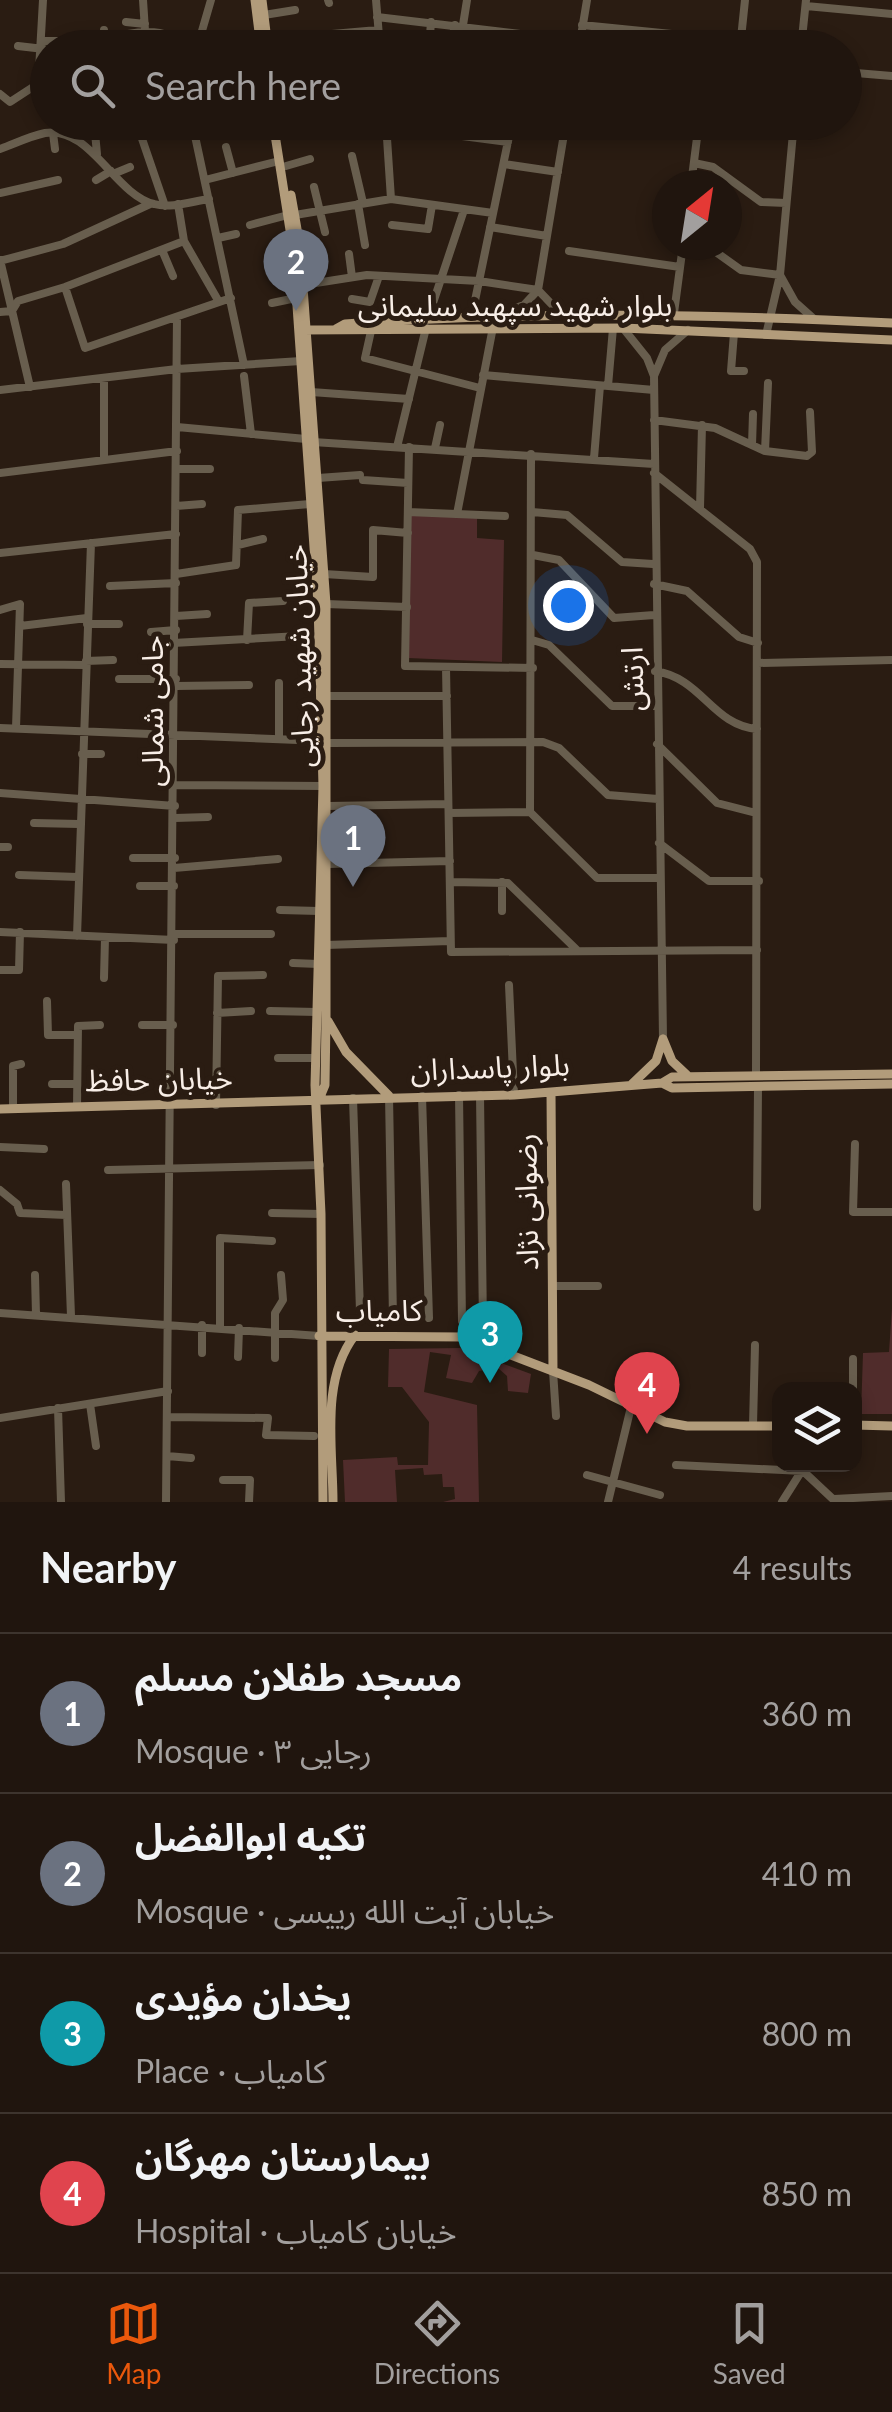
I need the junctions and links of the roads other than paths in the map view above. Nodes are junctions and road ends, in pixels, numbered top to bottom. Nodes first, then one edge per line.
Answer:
1 (43, 0) edge
2 (142, 0) edge
3 (211, 0) edge
4 (254, 0) edge
5 (262, 0) edge
6 (376, 0) edge
7 (467, 0) edge
8 (587, 0) edge
9 (745, 0) edge
10 (806, 3) edge
11 (295, 10) dead end
12 (892, 14) edge
13 (264, 16) junction
14 (378, 17) junction
15 (126, 22) dead end
16 (430, 22) junction
17 (582, 24) junction
18 (459, 25) junction
19 (145, 27) junction
20 (44, 30) edge
21 (138, 30) edge
22 (154, 30) edge
23 (202, 30) edge
24 (261, 30) edge
25 (264, 30) edge
26 (378, 30) edge
27 (429, 30) edge
28 (457, 30) edge
29 (491, 30) edge
30 (581, 30) edge
31 (630, 30) edge
32 (742, 30) edge
33 (804, 30) edge
34 (18, 46) dead end
35 (30, 46) edge
36 (862, 74) edge
37 (892, 76) edge
38 (0, 94) edge
39 (30, 94) edge
40 (30, 140) edge
41 (54, 140) edge
42 (68, 140) edge
43 (142, 140) edge
44 (196, 140) edge
45 (279, 140) edge
46 (387, 140) edge
47 (494, 140) edge
48 (563, 140) edge
49 (697, 140) edge
50 (792, 140) edge
51 (106, 141) dead end
52 (96, 142) joint
53 (508, 142) joint
54 (226, 146) dead end
55 (0, 149) edge
56 (55, 149) dead end
57 (97, 154) junction
58 (352, 156) dead end
59 (310, 158) dead end
60 (282, 163) junction
61 (694, 163) junction
62 (504, 164) junction
63 (130, 167) dead end
64 (693, 170) edge
65 (112, 172) junction
66 (558, 172) junction
67 (233, 173) junction
68 (58, 180) dead end
69 (96, 180) dead end
70 (205, 180) junction
71 (314, 187) dead end
72 (0, 193) edge
73 (210, 199) junction
74 (392, 199) junction
75 (786, 203) junction
76 (150, 204) junction
77 (178, 204) junction
78 (361, 204) junction
79 (432, 205) junction
80 (165, 206) junction
81 (320, 210) junction
82 (464, 210) junction
83 (493, 213) junction
84 (291, 215) junction
85 (250, 224) dead end
86 (392, 225) dead end
87 (490, 227) junction
88 (325, 232) dead end
89 (236, 234) dead end
90 (547, 236) junction
91 (218, 238) junction
92 (184, 241) junction
93 (365, 245) dead end
94 (162, 250) junction
95 (570, 251) dead end
96 (349, 254) dead end
97 (0, 260) edge
98 (681, 260) edge
99 (727, 260) edge
100 (680, 267) junction
101 (780, 275) junction
102 (173, 276) dead end
103 (379, 276) junction
104 (352, 278) junction
105 (440, 280) junction
106 (479, 281) junction
107 (302, 285) junction
108 (66, 288) junction
109 (538, 290) junction
110 (231, 298) junction
111 (296, 298) junction
112 (352, 299) dead end
113 (219, 302) junction
114 (272, 304) dead end
115 (12, 311) junction
116 (0, 312) edge
117 (674, 313) junction
118 (498, 314) junction
119 (561, 314) junction
120 (472, 315) junction
121 (177, 317) junction
122 (770, 318) junction
123 (814, 319) junction
124 (427, 323) junction
125 (892, 323) edge
126 (493, 327) junction
127 (618, 328) junction
128 (336, 329) junction
129 (301, 330) junction
130 (688, 330) junction
131 (371, 331) junction
132 (734, 333) junction
133 (766, 335) junction
134 (892, 340) edge
135 (300, 361) junction
136 (244, 364) junction
137 (177, 369) junction
138 (744, 371) dead end
139 (416, 374) junction
140 (483, 375) junction
141 (244, 376) dead end
142 (654, 376) junction
143 (104, 378) junction
144 (768, 384) dead end
145 (604, 386) junction
146 (30, 387) junction
147 (480, 388) junction
148 (0, 390) edge
149 (654, 390) junction
150 (310, 392) junction
151 (409, 399) junction
152 (810, 412) dead end
153 (753, 414) dead end
154 (654, 420) junction
155 (440, 425) dead end
156 (702, 425) junction
157 (176, 427) junction
158 (251, 434) junction
159 (309, 440) junction
160 (752, 445) junction
161 (397, 447) junction
162 (408, 447) junction
163 (435, 448) junction
164 (471, 450) junction
165 (176, 452) junction
166 (765, 452) junction
167 (531, 454) junction
168 (594, 458) junction
169 (104, 460) junction
170 (654, 468) junction
171 (176, 469) junction
172 (210, 469) dead end
173 (0, 472) edge
174 (318, 478) junction
175 (408, 483) junction
176 (202, 504) dead end
177 (310, 504) junction
178 (176, 506) junction
179 (700, 508) junction
180 (408, 512) junction
181 (532, 512) junction
182 (457, 514) junction
183 (506, 516) dead end
184 (176, 534) junction
185 (408, 534) junction
186 (264, 539) dead end
187 (91, 543) junction
188 (238, 545) junction
189 (0, 552) edge
190 (319, 553) junction
191 (533, 555) junction
192 (654, 564) junction
193 (324, 574) junction
194 (176, 578) junction
195 (654, 584) junction
196 (110, 586) dead end
197 (283, 602) dead end
198 (326, 604) junction
199 (407, 607) junction
200 (0, 610) edge
201 (207, 614) dead end
202 (654, 615) junction
203 (176, 616) junction
204 (87, 621) junction
205 (119, 624) dead end
206 (20, 626) junction
207 (176, 630) junction
208 (151, 632) dead end
209 (318, 635) junction
210 (247, 640) junction
211 (532, 640) junction
212 (758, 642) junction
213 (172, 643) junction
214 (113, 660) dead end
215 (892, 660) edge
216 (86, 663) junction
217 (758, 663) junction
218 (0, 664) edge
219 (20, 666) junction
220 (446, 667) junction
221 (533, 668) junction
222 (655, 671) junction
223 (118, 679) dead end
224 (176, 682) junction
225 (279, 683) dead end
226 (249, 685) dead end
227 (328, 696) junction
228 (448, 696) junction
229 (656, 706) junction
230 (0, 728) edge
231 (16, 728) junction
232 (757, 729) junction
233 (82, 731) junction
234 (174, 737) junction
235 (279, 739) junction
236 (326, 742) junction
237 (448, 742) junction
238 (532, 743) junction
239 (657, 744) junction
240 (82, 754) junction
241 (100, 754) dead end
242 (175, 785) junction
243 (322, 786) junction
244 (0, 793) edge
245 (80, 796) junction
246 (658, 798) junction
247 (175, 806) junction
248 (328, 806) junction
249 (448, 809) junction
250 (530, 812) junction
251 (756, 813) junction
252 (208, 817) dead end
253 (175, 818) junction
254 (34, 822) dead end
255 (80, 824) junction
256 (325, 837) junction
257 (660, 843) junction
258 (132, 858) dead end
259 (278, 859) dead end
260 (450, 862) junction
261 (174, 863) junction
262 (327, 864) junction
263 (19, 876) dead end
264 (78, 877) junction
265 (660, 878) junction
266 (759, 881) junction
267 (450, 882) junction
268 (505, 882) junction
269 (140, 886) dead end
270 (174, 886) junction
271 (280, 910) dead end
272 (319, 911) junction
273 (502, 911) dead end
274 (0, 932) edge
275 (20, 932) junction
276 (270, 934) dead end
277 (77, 936) junction
278 (174, 937) junction
279 (105, 938) junction
280 (450, 941) junction
281 (326, 945) junction
282 (756, 950) junction
283 (578, 951) junction
284 (660, 952) junction
285 (293, 963) dead end
286 (318, 964) junction
287 (0, 970) edge
288 (263, 975) dead end
289 (104, 978) dead end
290 (509, 984) dead end
291 (47, 1001) dead end
292 (250, 1011) dead end
293 (270, 1011) dead end
294 (218, 1013) junction
295 (321, 1015) junction
296 (100, 1025) dead end
297 (142, 1025) dead end
298 (173, 1026) junction
299 (77, 1035) junction
300 (663, 1039) junction
301 (278, 1058) dead end
302 (316, 1058) junction
303 (21, 1064) dead end
304 (892, 1074) edge
305 (688, 1076) junction
306 (757, 1081) junction
307 (662, 1082) junction
308 (52, 1084) dead end
309 (76, 1084) junction
310 (892, 1084) edge
311 (629, 1085) junction
312 (551, 1092) junction
313 (480, 1095) junction
314 (514, 1095) junction
315 (389, 1096) junction
316 (422, 1096) junction
317 (459, 1096) junction
318 (353, 1098) junction
319 (319, 1099) junction
320 (216, 1105) junction
321 (172, 1106) junction
322 (76, 1107) junction
323 (0, 1108) edge
324 (14, 1108) junction
325 (855, 1144) dead end
326 (0, 1147) edge
327 (44, 1149) dead end
328 (320, 1165) junction
329 (171, 1169) junction
330 (108, 1170) dead end
331 (66, 1184) dead end
332 (0, 1190) edge
333 (757, 1207) dead end
334 (892, 1212) edge
335 (272, 1213) dead end
336 (321, 1214) junction
337 (66, 1215) junction
338 (272, 1241) dead end
339 (34, 1275) dead end
340 (281, 1275) dead end
341 (553, 1286) junction
342 (598, 1286) dead end
343 (360, 1311) dead end
344 (0, 1312) edge
345 (36, 1315) junction
346 (72, 1316) junction
347 (393, 1318) dead end
348 (429, 1318) dead end
349 (462, 1321) dead end
350 (168, 1324) junction
351 (202, 1325) junction
352 (483, 1325) dead end
353 (220, 1326) junction
354 (239, 1328) junction
355 (275, 1333) junction
356 (355, 1335) junction
357 (319, 1336) junction
358 (755, 1345) dead end
359 (202, 1353) dead end
360 (238, 1357) dead end
361 (274, 1358) dead end
362 (853, 1359) dead end
363 (553, 1370) junction
364 (853, 1382) edge
365 (168, 1391) junction
366 (90, 1404) junction
367 (631, 1407) junction
368 (58, 1408) junction
369 (556, 1416) dead end
370 (168, 1417) junction
371 (0, 1418) edge
372 (754, 1425) junction
373 (772, 1426) edge
374 (862, 1426) edge
375 (892, 1426) edge
376 (314, 1436) dead end
377 (96, 1446) dead end
378 (167, 1456) junction
379 (191, 1458) dead end
380 (676, 1465) dead end
381 (772, 1467) edge
382 (802, 1472) edge
383 (809, 1472) edge
384 (587, 1475) dead end
385 (223, 1480) dead end
386 (612, 1481) junction
387 (660, 1494) dead end
388 (892, 1496) edge
389 (835, 1501) edge
390 (61, 1502) edge
391 (166, 1502) edge
392 (249, 1502) edge
393 (323, 1502) edge
394 (333, 1502) edge
395 (608, 1502) edge
396 (782, 1502) edge

1 - 20 street
2 - 19 street
3 - 23 street
4 - 24 main road
5 - 13 main road
6 - 14 street
7 - 18 street
8 - 17 street
9 - 32 street
10 - 12 street
10 - 33 street
11 - 13 street
13 - 25 main road
14 - 16 street
14 - 26 street
15 - 19 street
16 - 18 street
16 - 27 street
17 - 30 street
17 - 31 street
18 - 28 street
18 - 29 street
19 - 21 street
19 - 22 street
34 - 35 street
36 - 37 street
38 - 39 street
40 - 55 street
41 - 56 street
42 - 57 street
43 - 80 street
44 - 70 street
45 - 60 main road
46 - 74 street
47 - 53 street
48 - 66 street
49 - 61 street
50 - 75 street
51 - 52 street
52 - 57 street
53 - 62 street
54 - 67 street
57 - 65 street
58 - 78 street
59 - 60 street
60 - 67 street
60 - 84 main road
61 - 64 street
61 - 75 street
62 - 66 street
62 - 83 street
63 - 65 street
65 - 69 street
65 - 76 street
66 - 90 street
67 - 70 street
68 - 72 street
70 - 73 street
71 - 81 street
73 - 77 street
73 - 91 street
74 - 78 street
74 - 79 street
75 - 101 street
76 - 80 street
76 - 97 street
77 - 80 street
77 - 92 street
78 - 81 street
78 - 93 street
79 - 82 street
79 - 86 street
81 - 84 street
81 - 88 street
82 - 83 street
82 - 105 street
83 - 87 street
84 - 85 street
84 - 107 main road
84 - 111 main road
87 - 90 street
87 - 106 street
89 - 91 street
90 - 109 street
91 - 110 street
92 - 94 street
92 - 113 street
94 - 102 street
94 - 108 street
95 - 100 street
96 - 104 street
97 - 115 street
98 - 100 street
99 - 101 street
100 - 117 street
101 - 122 street
101 - 123 street
103 - 104 street
103 - 105 street
103 - 112 street
104 - 107 street
105 - 106 street
105 - 124 street
106 - 109 street
106 - 120 street
107 - 129 main road
108 - 115 street
108 - 121 street
109 - 118 street
109 - 119 street
110 - 113 street
110 - 136 street
111 - 114 street
111 - 129 main road
113 - 121 street
115 - 116 street
115 - 146 street
117 - 119 main road, بلوار شهید سپهبد سلیمانی
117 - 122 main road, بلوار شهید سپهبد سلیمانی
118 - 119 main road, بلوار شهید سپهبد سلیمانی
118 - 120 main road, بلوار شهید سپهبد سلیمانی
120 - 124 main road, بلوار شهید سپهبد سلیمانی
121 - 137 street, جامی شمالی
122 - 123 main road, بلوار شهید سپهبد سلیمانی
122 - 133 street
123 - 125 main road, بلوار شهید سپهبد سلیمانی
124 - 126 main road, بلوار شهید سپهبد سلیمانی
124 - 128 main road, بلوار شهید سپهبد سلیمانی
124 - 131 main road, بلوار شهید سپهبد سلیمانی
124 - 139 street
126 - 127 main road, بلوار شهید سپهبد سلیمانی
126 - 140 street
127 - 130 main road, بلوار شهید سپهبد سلیمانی
127 - 142 street
127 - 145 street
128 - 129 main road
128 - 131 main road, بلوار شهید سپهبد سلیمانی
129 - 135 main road, خیابان شهید رجایی
129 - 150 main road, خیابان شهید رجایی
130 - 132 main road, بلوار شهید سپهبد سلیمانی
130 - 142 street
131 - 139 street
132 - 133 main road, بلوار شهید سپهبد سلیمانی
132 - 138 street
133 - 134 main road, بلوار شهید سپهبد سلیمانی
135 - 136 street
135 - 159 main road, خیابان شهید رجایی
136 - 137 street
137 - 143 street
137 - 157 street, جامی شمالی
139 - 147 street
139 - 151 street
140 - 145 street
140 - 147 street
141 - 158 street
142 - 149 street, ارتش
143 - 146 street
143 - 169 street
144 - 166 street
145 - 149 street
145 - 168 street
146 - 148 street
147 - 164 street
149 - 154 street, ارتش
150 - 151 street
150 - 159 main road, خیابان شهید رجایی
151 - 161 street
152 - 166 street
153 - 160 street
154 - 156 street
154 - 170 street, ارتش
155 - 163 street
156 - 160 street
156 - 179 street
157 - 158 street
157 - 165 street, جامی شمالی
158 - 159 street
159 - 161 street
159 - 174 main road, خیابان شهید رجایی
159 - 177 main road, خیابان شهید رجایی
160 - 166 street
161 - 162 street
162 - 163 street
162 - 175 street
163 - 164 street
164 - 167 street
164 - 182 street
165 - 169 street
165 - 171 street, جامی شمالی
167 - 168 street
167 - 181 street
168 - 170 street
169 - 173 street
170 - 179 street
170 - 192 street, ارتش
171 - 172 street
171 - 178 street, جامی شمالی
174 - 175 street
174 - 190 main road, خیابان شهید رجایی
175 - 180 street
176 - 178 street
177 - 188 street
177 - 190 main road, خیابان شهید رجایی
178 - 184 street, جامی شمالی
179 - 212 street
180 - 182 street
180 - 185 street
181 - 191 street
181 - 192 street
182 - 183 street
184 - 187 street
184 - 194 street, جامی شمالی
185 - 193 street
185 - 199 street
186 - 188 street
187 - 189 street
187 - 204 street
188 - 194 street
190 - 193 main road, خیابان شهید رجایی
190 - 209 main road, خیابان شهید رجایی
191 - 202 street
191 - 211 street
192 - 195 street, ارتش
193 - 198 main road, خیابان شهید رجایی
194 - 196 street
194 - 203 street, جامی شمالی
195 - 202 street, ارتش
195 - 212 street
197 - 210 street
198 - 199 street
198 - 227 main road, خیابان شهید رجایی
199 - 220 street
200 - 206 street
201 - 203 street
202 - 222 street, ارتش
203 - 207 street, جامی شمالی
204 - 205 street
204 - 206 street
204 - 216 street
206 - 219 street
207 - 208 street
207 - 213 street, جامی شمالی
209 - 210 street
209 - 236 main road, خیابان شهید رجایی
210 - 213 street
211 - 221 street
211 - 229 street
212 - 217 street
213 - 224 street, جامی شمالی
214 - 216 street
215 - 217 street
216 - 219 street
216 - 233 street
217 - 232 street
218 - 219 street
219 - 231 street
220 - 221 street
220 - 228 street
221 - 238 street
222 - 229 street, ارتش
222 - 232 street
223 - 224 street
224 - 226 street
224 - 234 street, جامی شمالی
225 - 235 street
227 - 228 street
227 - 236 main road, خیابان شهید رجایی
228 - 237 street
229 - 239 street, ارتش
230 - 231 street
231 - 233 street
232 - 251 street
233 - 234 street
233 - 240 street
234 - 235 street
234 - 242 street, جامی شمالی
235 - 236 street
236 - 237 street
236 - 243 main road, خیابان شهید رجایی
236 - 248 main road, خیابان شهید رجایی
237 - 238 street
237 - 249 street
238 - 246 street
238 - 250 street
239 - 246 street, ارتش
239 - 251 street
240 - 241 street
240 - 245 street
242 - 243 street
242 - 247 street, جامی شمالی
243 - 256 main road, خیابان شهید رجایی
244 - 245 street
245 - 247 street
245 - 255 street
246 - 257 street, ارتش
247 - 253 street, جامی شمالی
248 - 249 street
248 - 256 main road, خیابان شهید رجایی
249 - 250 street
249 - 260 street
250 - 265 street
251 - 266 street
252 - 253 street
253 - 261 street, جامی شمالی
254 - 255 street
255 - 264 street
256 - 262 main road, خیابان شهید رجایی
256 - 272 main road, خیابان شهید رجایی
257 - 265 street, ارتش
257 - 266 street
258 - 261 street
259 - 261 street
260 - 262 street
260 - 267 street
261 - 270 street, جامی شمالی
262 - 281 main road, خیابان شهید رجایی
263 - 264 street
264 - 277 street
265 - 284 street, ارتش
266 - 282 street
267 - 268 street
267 - 280 street
268 - 273 street
268 - 283 street
269 - 270 street
270 - 278 street, جامی شمالی
271 - 272 street
272 - 286 main road, خیابان شهید رجایی
274 - 275 street
275 - 277 street
275 - 287 street
276 - 278 street
277 - 279 street
278 - 279 street
278 - 298 street, جامی شمالی
279 - 289 street
280 - 281 street
280 - 283 street
281 - 295 main road, خیابان شهید رجایی
282 - 284 street
282 - 306 street
283 - 284 street
284 - 300 street, ارتش
285 - 286 street
286 - 295 main road, خیابان شهید رجایی
288 - 294 street
290 - 314 street
291 - 299 street
292 - 294 street
293 - 295 street
294 - 320 street
295 - 302 main road, خیابان شهید رجایی
295 - 315 main road
295 - 319 main road, خیابان شهید رجایی
296 - 299 street
297 - 298 street
298 - 321 street, جامی شمالی
299 - 309 street
300 - 305 main road
300 - 311 main road
301 - 302 street
302 - 319 main road, خیابان شهید رجایی
303 - 324 street
304 - 306 main road, بلوار پاسداران
305 - 306 main road, بلوار پاسداران
305 - 307 main road, بلوار پاسداران
306 - 307 main road, بلوار پاسداران
306 - 310 main road, بلوار پاسداران
306 - 333 street
307 - 311 main road, بلوار پاسداران
308 - 309 street
309 - 322 street
311 - 312 main road, بلوار پاسداران
312 - 314 main road, بلوار پاسداران
312 - 341 main road, رضوانی نژاد
313 - 314 main road, بلوار پاسداران
313 - 317 main road, بلوار پاسداران
313 - 352 street
315 - 316 main road, بلوار پاسداران
315 - 318 main road, بلوار پاسداران
315 - 347 street
316 - 317 main road, بلوار پاسداران
316 - 348 street
317 - 349 street
318 - 319 main road, بلوار پاسداران
318 - 343 street
319 - 320 main road, خیابان حافظ
319 - 328 main road, خیابان شهید رجایی
320 - 321 main road, خیابان حافظ
321 - 322 main road, خیابان حافظ
321 - 329 street, جامی شمالی
322 - 324 main road, خیابان حافظ
323 - 324 main road, خیابان حافظ
325 - 334 street
326 - 327 street
328 - 329 street
328 - 336 main road, خیابان شهید رجایی
329 - 330 street
329 - 350 street, جامی شمالی
331 - 337 street
332 - 337 street
335 - 336 street
336 - 357 main road, خیابان شهید رجایی
337 - 346 street
338 - 353 street
339 - 345 street
340 - 355 street
341 - 342 street
341 - 363 main road, رضوانی نژاد
344 - 345 street
345 - 346 street
346 - 350 street
350 - 351 street
350 - 365 street, جامی شمالی
351 - 353 street
351 - 359 street
353 - 354 street
354 - 355 street
354 - 360 street
355 - 357 street
355 - 361 street
356 - 357 main road, کامیاب
356 - 363 main road, کامیاب
356 - 394 main road
357 - 393 main road, خیابان شهید رجایی
358 - 372 street
362 - 364 street
363 - 367 main road, کامیاب
363 - 369 street
365 - 366 street
365 - 370 street, جامی شمالی
366 - 368 street
366 - 377 street
367 - 372 main road, کامیاب
367 - 386 street
368 - 371 street
368 - 390 street
370 - 376 street
370 - 378 street, جامی شمالی
372 - 373 main road, کامیاب
374 - 375 main road
378 - 379 street
378 - 391 street, جامی شمالی
380 - 381 street
382 - 396 street
383 - 389 street
384 - 386 street
385 - 392 street
386 - 387 street
386 - 395 street
388 - 389 street

